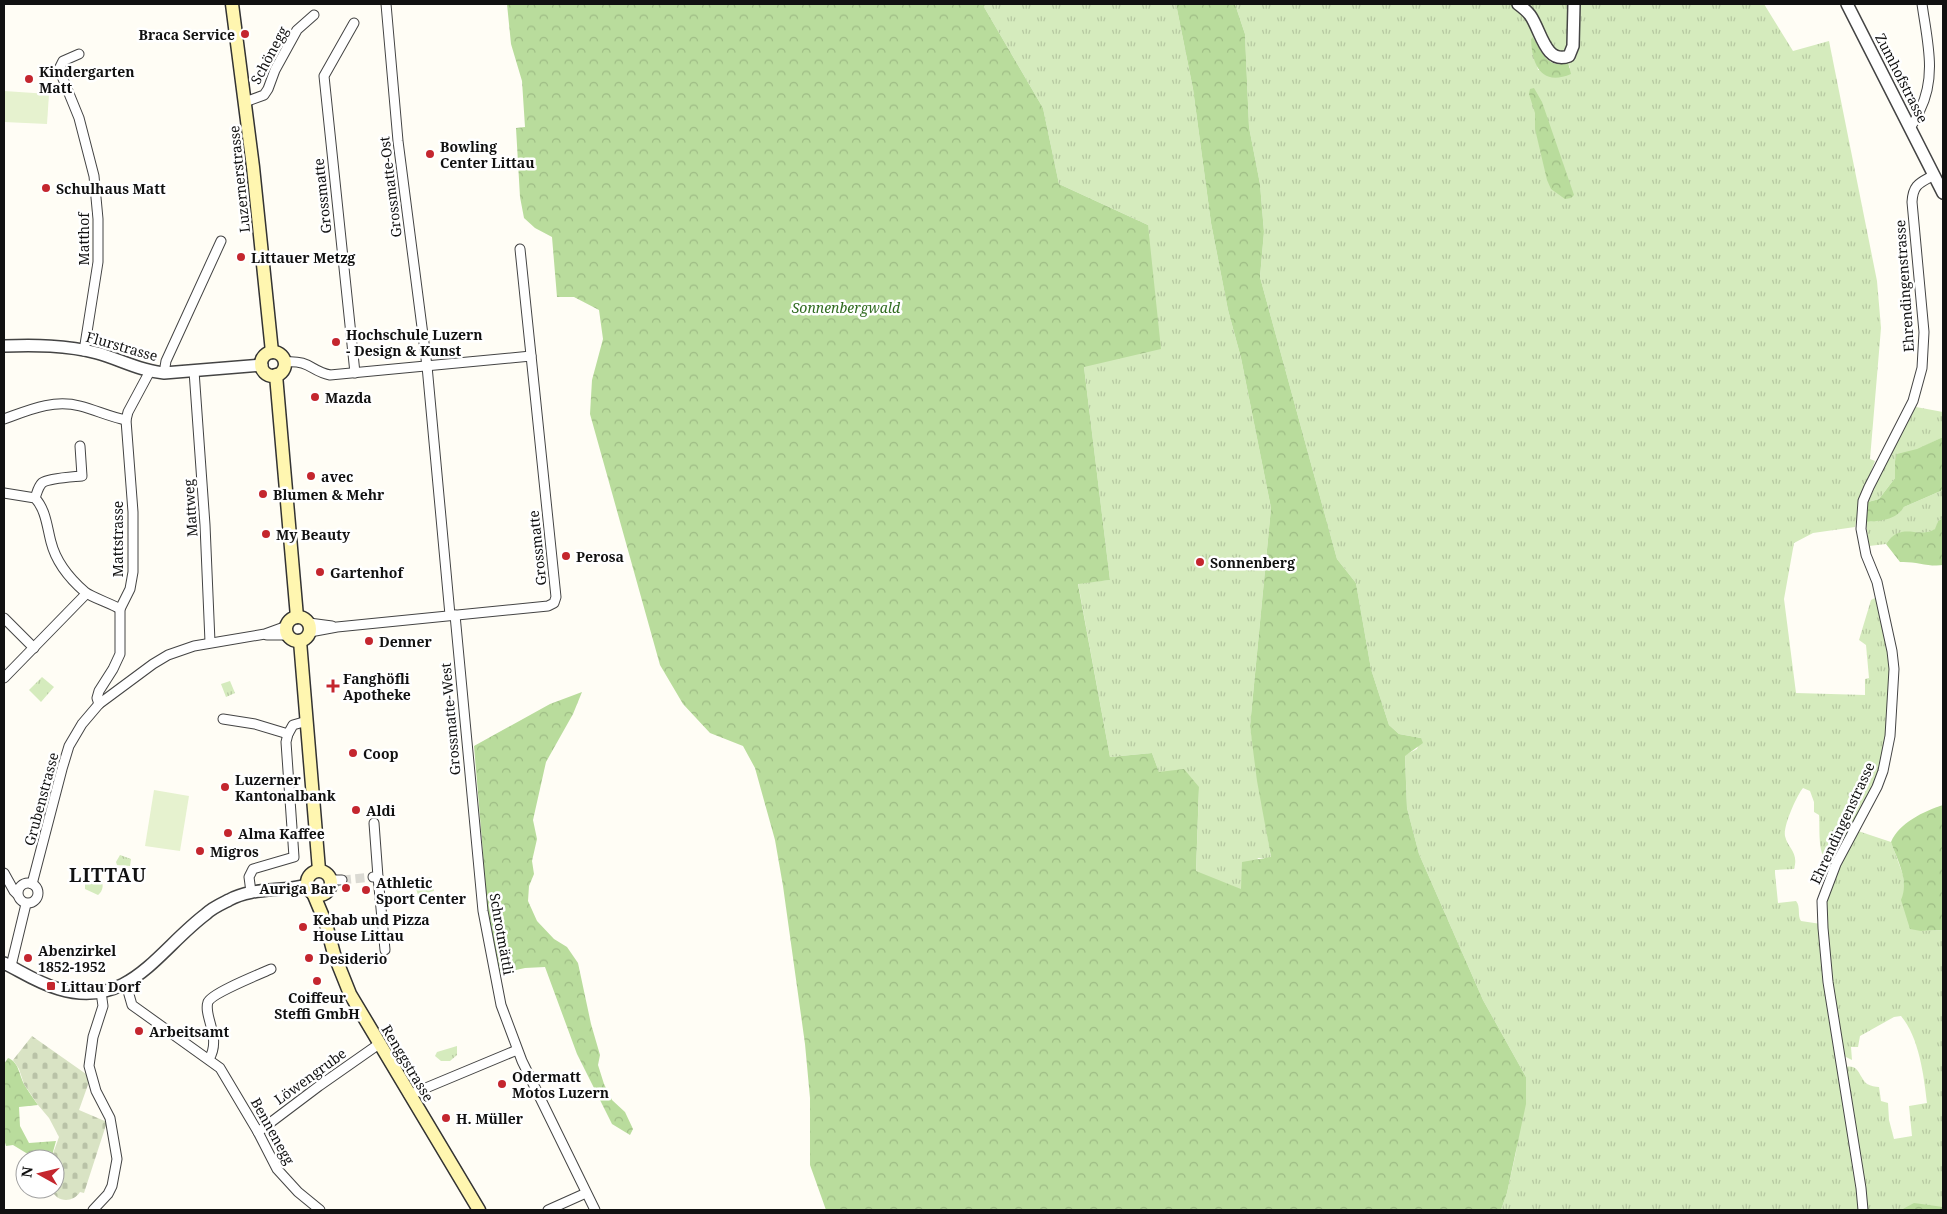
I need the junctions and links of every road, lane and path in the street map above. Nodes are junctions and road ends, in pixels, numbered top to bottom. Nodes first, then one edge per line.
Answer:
1 (232, 4) edge
2 (386, 4) edge
3 (1518, 4) edge
4 (1574, 4) edge
5 (1848, 4) edge
6 (1922, 4) edge
7 (314, 15) dead end
8 (354, 23) dead end
9 (79, 54) dead end
10 (245, 102) junction
11 (1910, 127) junction
12 (1934, 175) junction
13 (1943, 193) edge
14 (221, 241) dead end
15 (520, 249) dead end
16 (4, 346) edge
17 (84, 351) junction
18 (272, 352) junction
19 (531, 356) junction
20 (285, 362) junction
21 (262, 365) junction
22 (427, 366) junction
23 (150, 371) junction
24 (194, 371) junction
25 (164, 373) junction
26 (355, 373) junction
27 (276, 375) junction
28 (4, 418) edge
29 (126, 420) junction
30 (80, 446) dead end
31 (4, 493) edge
32 (36, 498) junction
33 (86, 594) junction
34 (120, 609) junction
35 (452, 615) junction
36 (4, 618) edge
37 (305, 624) junction
38 (291, 634) junction
39 (210, 642) junction
40 (34, 648) junction
41 (4, 678) edge
42 (100, 704) junction
43 (223, 719) dead end
44 (307, 721) junction
45 (288, 734) junction
46 (473, 821) joint
47 (374, 823) dead end
48 (319, 870) junction
49 (4, 873) edge
50 (11, 882) junction
51 (334, 883) junction
52 (32, 884) junction
53 (22, 885) junction
54 (310, 889) junction
55 (251, 892) junction
56 (18, 894) junction
57 (26, 904) junction
58 (326, 924) junction
59 (385, 950) dead end
60 (7, 965) edge
61 (270, 969) dead end
62 (126, 984) junction
63 (101, 992) junction
64 (379, 1044) junction
65 (517, 1050) junction
66 (209, 1059) junction
67 (410, 1095) junction
68 (258, 1132) junction
69 (586, 1193) junction
70 (93, 1210) edge
71 (320, 1210) edge
72 (479, 1210) edge
73 (548, 1210) edge
74 (595, 1210) edge
75 (1862, 1210) edge

1 - 10 main road, Luzernerstrasse
2 - 22 street, Grossmatte-Ost
3 - 4 street
5 - 11 street, Zumhofstrasse
6 - 11 street
7 - 10 street, Schönegg
8 - 26 street, Grossmatte
9 - 17 street, Matthof
10 - 18 main road, Luzernerstrasse
11 - 12 street, Zumhofstrasse
12 - 13 street, Zumhofstrasse
12 - 75 street, Ehrendingenstrasse
14 - 25 street
15 - 19 street, Grossmatte
16 - 17 street, Flurstrasse
17 - 23 street, Flurstrasse
18 - 20 main road
18 - 21 main road
19 - 22 street
19 - 35 street, Grossmatte
20 - 26 street
20 - 27 main road
21 - 24 street, Flurstrasse
21 - 27 main road
22 - 26 street
22 - 35 street
23 - 25 street, Flurstrasse
23 - 29 street, Mattstrasse
24 - 25 street, Flurstrasse
24 - 39 street, Mattweg
27 - 37 main road
28 - 29 street
29 - 34 street, Mattstrasse
30 - 32 street
31 - 32 street
32 - 33 street
33 - 34 street
33 - 40 street
34 - 42 street, Mattstrasse
35 - 37 street, Grossmatte
35 - 46 street, Grossmatte-West
36 - 40 street
37 - 38 main road
37 - 38 main road
38 - 39 street, Grubenstrasse
38 - 44 main road
39 - 42 street, Grubenstrasse
40 - 41 street
42 - 52 street, Grubenstrasse
43 - 45 street
44 - 45 street
44 - 48 main road
45 - 55 street
46 - 65 street, Schrotmättli
47 - 59 street
48 - 51 main road
48 - 54 main road
49 - 50 street
50 - 53 street
50 - 56 street
51 - 54 main road
51 - 58 main road, Renggstrasse
52 - 53 street
52 - 57 street
53 - 56 street
54 - 55 street
54 - 58 main road, Renggstrasse
55 - 62 street
56 - 57 street
57 - 60 street
58 - 64 main road, Renggstrasse
60 - 63 street
61 - 66 street
62 - 63 street
62 - 66 street, Bennenegg
63 - 70 street
64 - 67 main road, Renggstrasse
64 - 68 street, Löwengrube
65 - 67 street
65 - 69 street, Schrotmättli
66 - 68 street, Bennenegg
67 - 72 main road, Renggstrasse
68 - 71 street, Bennenegg
69 - 73 street
69 - 74 street, Schrotmättli

